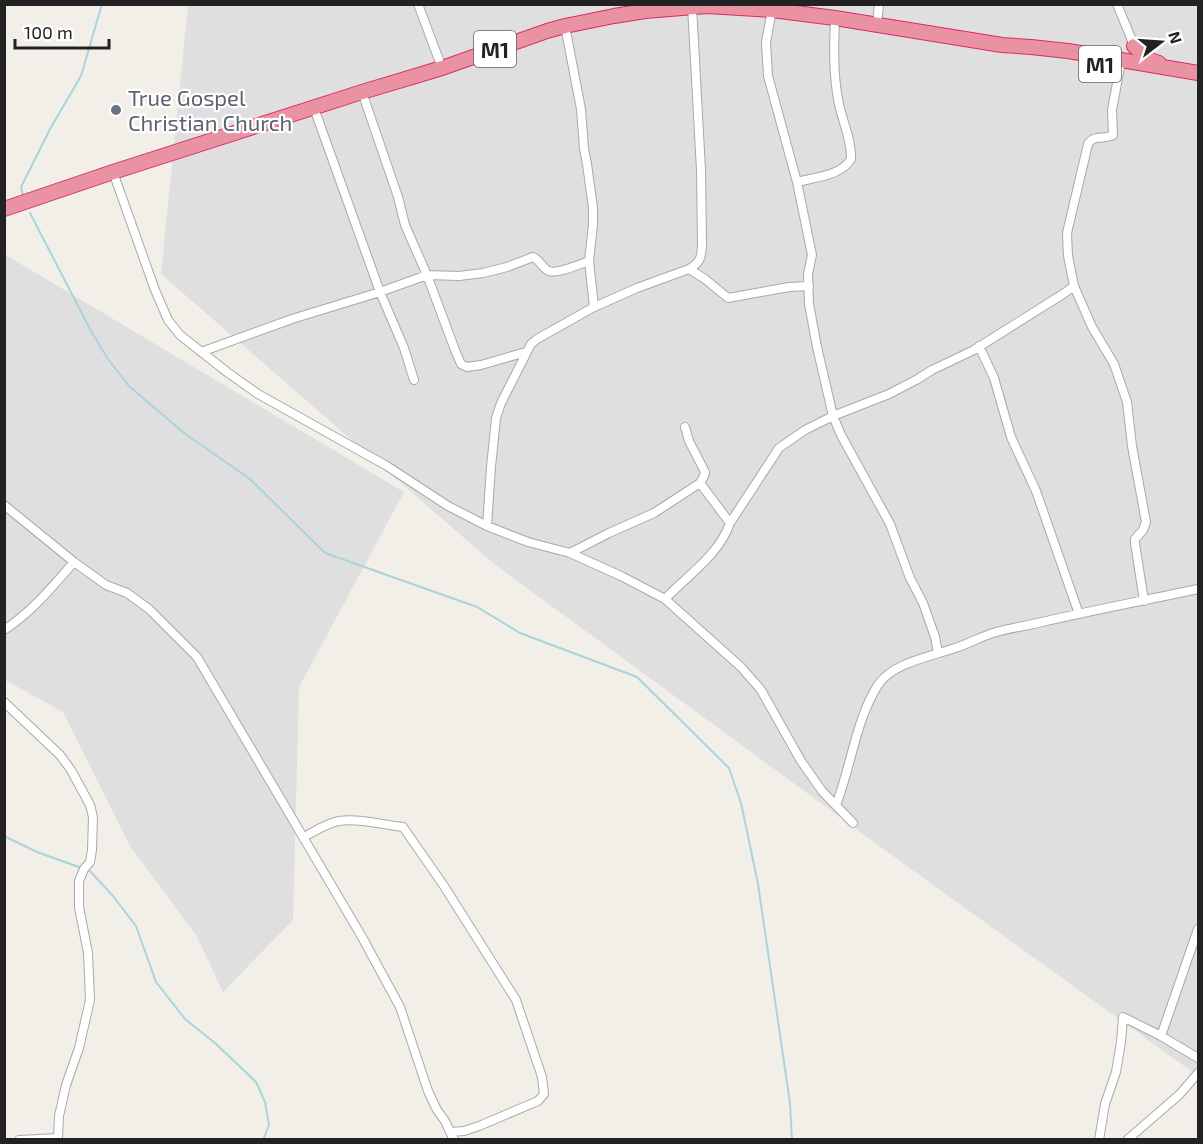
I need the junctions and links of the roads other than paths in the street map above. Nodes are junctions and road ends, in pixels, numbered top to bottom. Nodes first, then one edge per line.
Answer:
1 (418, 4) edge
2 (879, 4) edge
3 (1117, 4) edge
4 (692, 6) junction
5 (772, 10) junction
6 (835, 18) junction
7 (877, 25) junction
8 (565, 26) junction
9 (1132, 42) junction
10 (1125, 64) junction
11 (442, 68) junction
12 (1172, 68) junction
13 (1198, 73) edge
14 (1198, 79) edge
15 (362, 92) junction
16 (314, 108) junction
17 (113, 172) junction
18 (797, 182) junction
19 (4, 209) edge
20 (589, 261) junction
21 (689, 269) junction
22 (427, 275) junction
23 (808, 286) junction
24 (1074, 286) junction
25 (380, 292) junction
26 (594, 307) junction
27 (979, 346) junction
28 (201, 352) junction
29 (526, 352) junction
30 (414, 380) dead end
31 (832, 416) junction
32 (685, 428) dead end
33 (700, 483) junction
34 (4, 506) edge
35 (730, 523) junction
36 (487, 526) junction
37 (570, 553) junction
38 (74, 562) junction
39 (1198, 589) edge
40 (665, 599) junction
41 (1144, 601) junction
42 (1080, 614) junction
43 (4, 630) edge
44 (938, 653) junction
45 (4, 702) edge
46 (836, 805) junction
47 (853, 822) dead end
48 (304, 837) junction
49 (1198, 929) edge
50 (1161, 1036) junction
51 (1198, 1058) edge
52 (1198, 1073) edge
53 (452, 1136) edge
54 (19, 1140) edge
55 (1099, 1140) edge
56 (1127, 1140) edge

1 - 11 street
2 - 7 street
3 - 9 street
4 - 5 highway, M1
4 - 8 highway, M1
4 - 21 street
5 - 6 highway, M1
5 - 18 street
6 - 7 highway, M1
6 - 18 street
7 - 10 highway, M1
8 - 11 highway, M1
8 - 20 street
9 - 10 street
9 - 10 highway
9 - 12 highway
10 - 12 highway, M1
10 - 14 highway, M1
10 - 24 street
11 - 15 highway, M1
12 - 13 highway, M1
15 - 16 highway, M1
15 - 22 street
16 - 17 highway, M1
16 - 25 street
17 - 19 highway, M1
17 - 28 street
18 - 23 street
20 - 22 street
20 - 26 street
21 - 23 street
21 - 26 street
22 - 25 street
22 - 29 street
23 - 31 street
24 - 27 street
24 - 41 street
25 - 28 street
25 - 30 street
26 - 29 street
27 - 31 street
27 - 42 street
28 - 36 street
29 - 36 street
31 - 35 street
31 - 44 street
32 - 33 street
33 - 35 street
33 - 37 street
34 - 38 street
35 - 40 street
36 - 37 street
37 - 40 street
38 - 43 street
38 - 48 street
39 - 41 street
40 - 46 street
41 - 42 street
42 - 44 street
44 - 46 street
45 - 54 street
46 - 47 street
48 - 53 street
48 - 53 street
49 - 50 street
50 - 51 street
50 - 55 street
52 - 56 street

